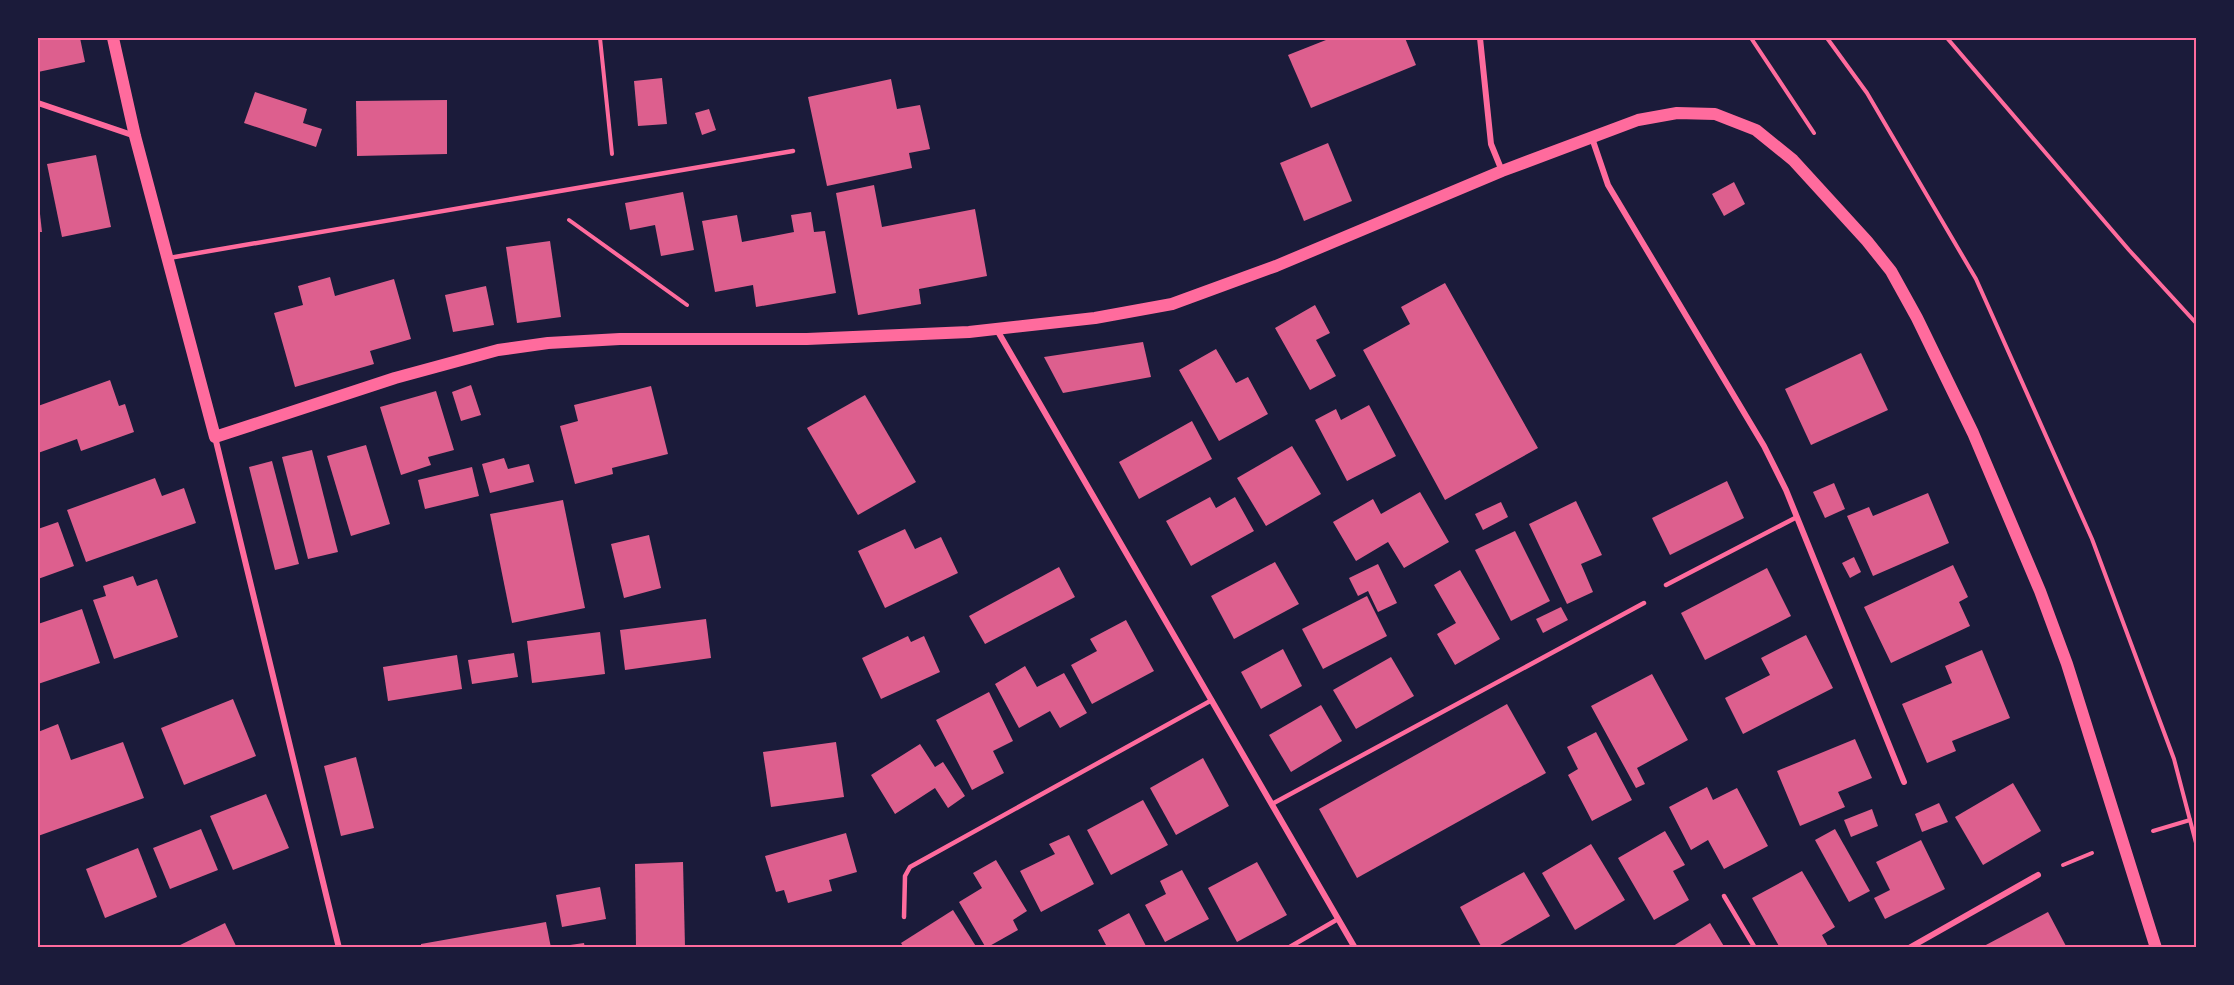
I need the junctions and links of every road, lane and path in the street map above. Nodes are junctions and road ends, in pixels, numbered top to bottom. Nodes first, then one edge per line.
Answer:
1 (113, 38) edge
2 (600, 38) edge
3 (1480, 38) edge
4 (1827, 38) edge
5 (1947, 38) edge
6 (38, 104) edge
7 (135, 136) junction
8 (1592, 138) junction
9 (793, 151) dead end
10 (1502, 171) junction
11 (614, 181) junction
12 (534, 195) junction
13 (168, 258) junction
14 (2196, 323) edge
15 (997, 330) junction
16 (735, 340) junction
17 (215, 436) junction
18 (1797, 517) junction
19 (1666, 585) dead end
20 (1644, 603) dead end
21 (1212, 700) junction
22 (1904, 782) dead end
23 (1272, 804) junction
24 (2196, 843) edge
25 (2038, 875) dead end
26 (1724, 896) dead end
27 (904, 917) dead end
28 (1338, 918) junction
29 (339, 948) edge
30 (1288, 948) edge
31 (1355, 948) edge
32 (1755, 948) edge
33 (1909, 948) edge
34 (2156, 948) edge

1 - 7 main road
2 - 11 path
3 - 10 street
4 - 24 path
5 - 14 path
6 - 7 street
7 - 13 main road
8 - 10 main road
8 - 18 street
8 - 34 main road
9 - 11 lane
10 - 15 main road
11 - 12 lane
12 - 13 lane
12 - 16 path
13 - 17 main road
15 - 16 main road
15 - 21 street
16 - 17 main road
17 - 29 street
18 - 19 lane
18 - 22 street
20 - 23 lane
21 - 23 street
21 - 27 lane
23 - 28 street
25 - 33 street
26 - 32 lane
28 - 30 lane
28 - 31 street

